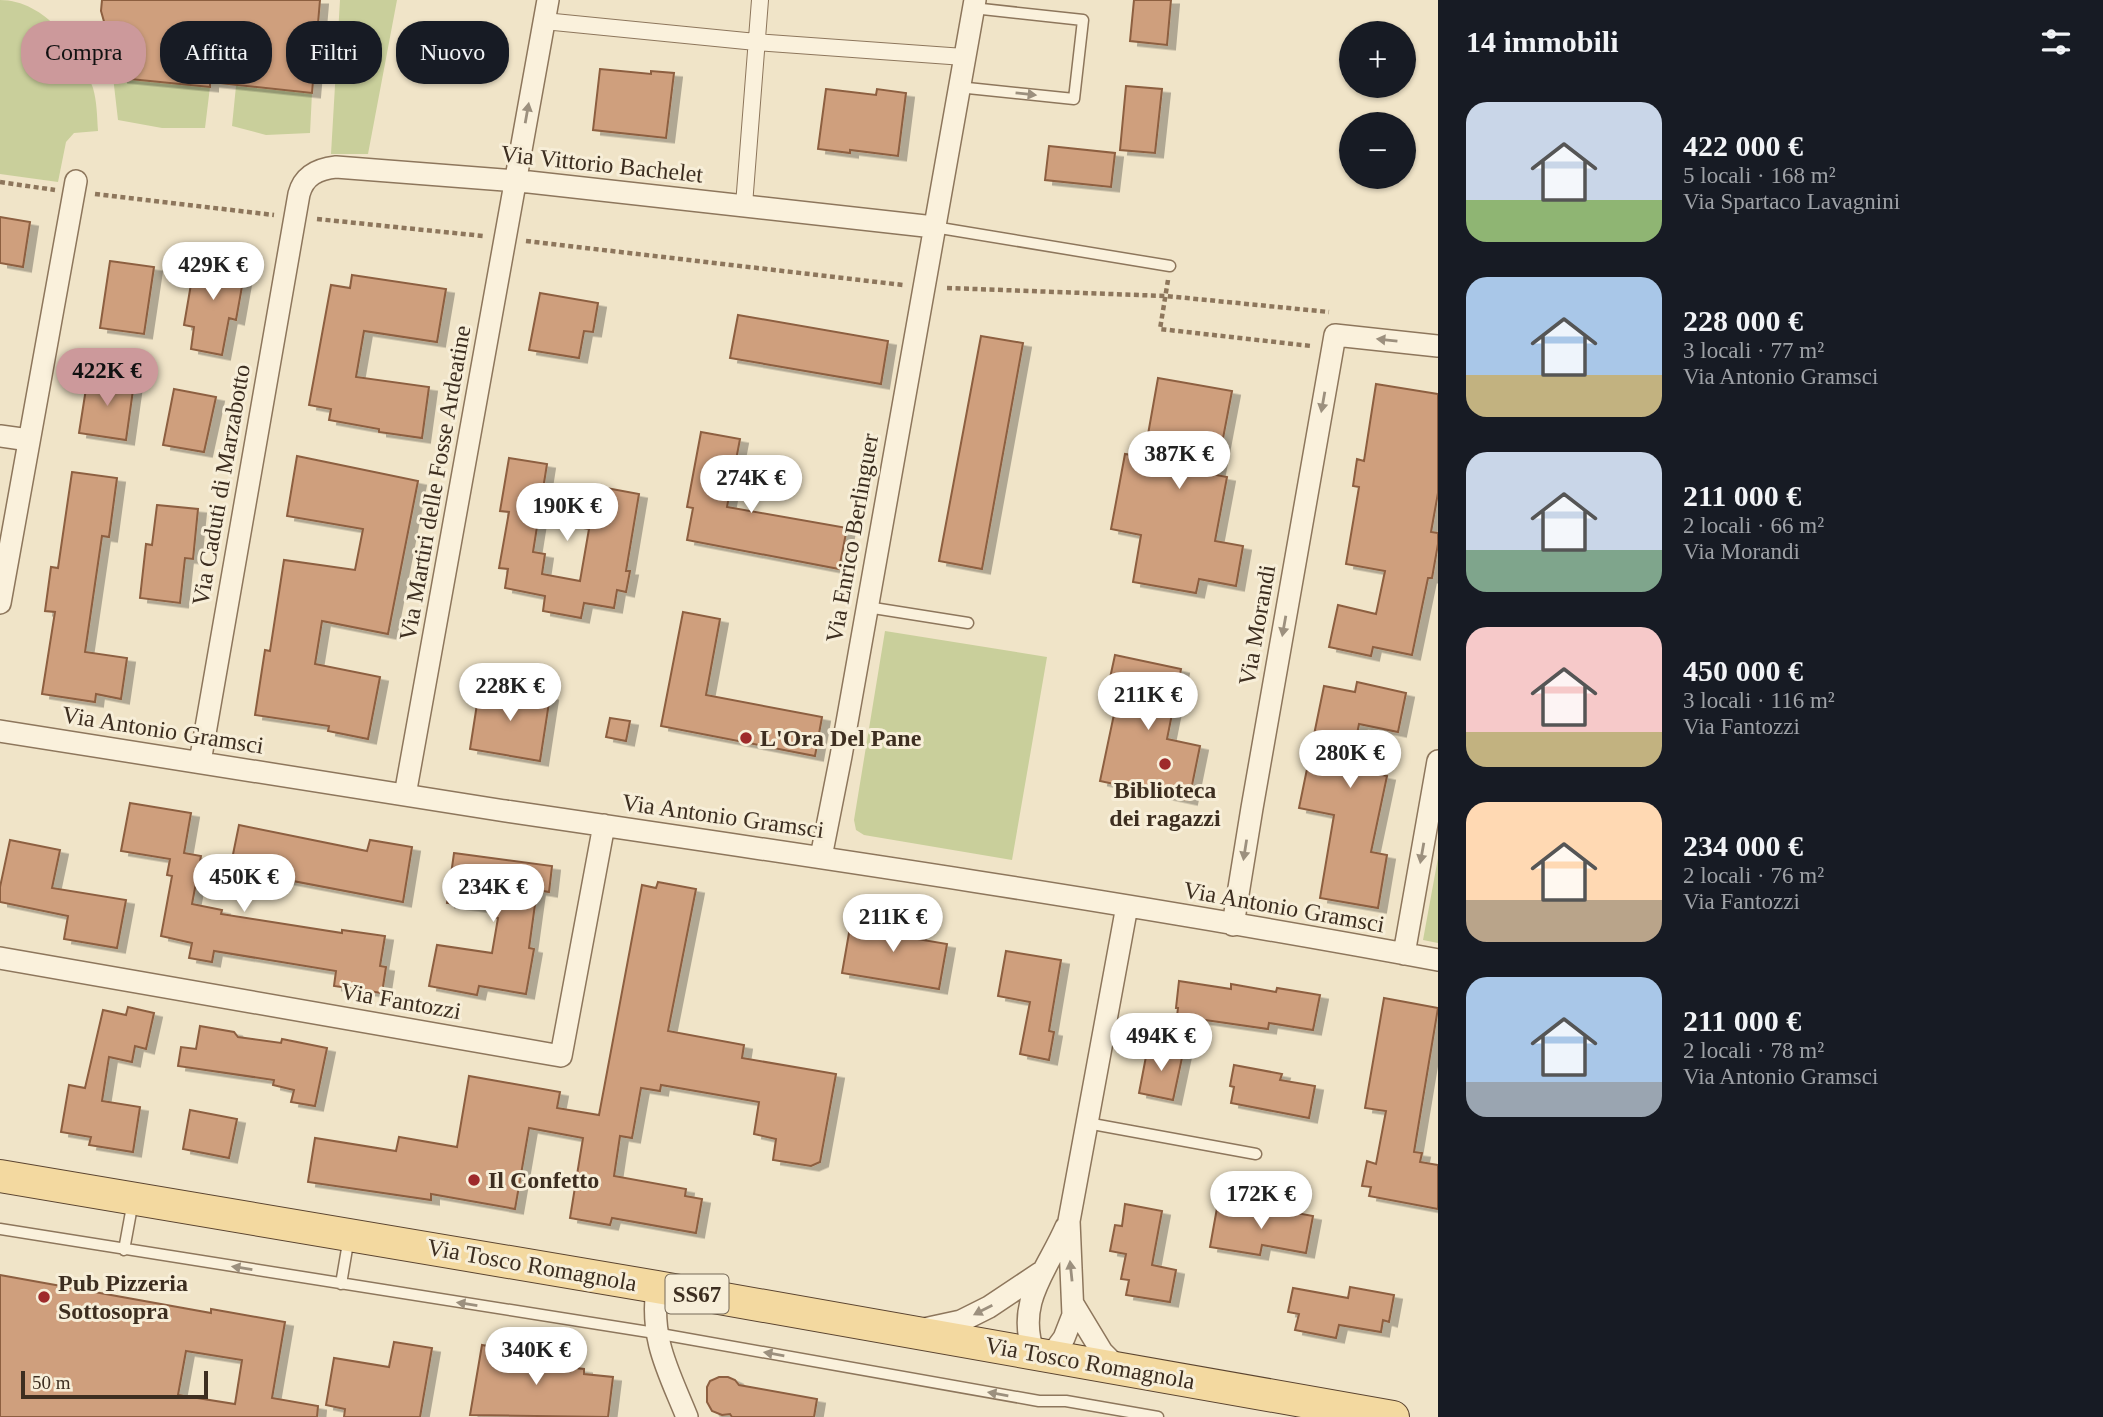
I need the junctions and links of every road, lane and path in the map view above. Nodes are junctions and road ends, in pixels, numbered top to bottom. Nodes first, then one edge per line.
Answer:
1 (760, 0) edge
2 (974, 4) edge
3 (546, 10) edge
4 (756, 42) junction
5 (964, 57) junction
6 (958, 87) junction
7 (515, 180) junction
8 (0, 182) edge
9 (74, 186) junction
10 (744, 205) junction
11 (295, 217) junction
12 (934, 227) junction
13 (505, 239) junction
14 (1170, 266) joint
15 (923, 287) junction
16 (1166, 296) junction
17 (1330, 312) dead end
18 (1334, 342) junction
19 (1438, 346) edge
20 (0, 436) edge
21 (29, 440) junction
22 (0, 603) edge
23 (867, 607) junction
24 (968, 623) dead end
25 (0, 731) edge
26 (1438, 761) edge
27 (200, 762) junction
28 (405, 795) junction
29 (604, 825) junction
30 (821, 857) junction
31 (1127, 906) junction
32 (1233, 925) junction
33 (1404, 954) junction
34 (0, 958) edge
35 (1438, 960) edge
36 (1087, 1123) junction
37 (1256, 1154) dead end
38 (0, 1176) edge
39 (134, 1197) junction
40 (1069, 1221) junction
41 (0, 1229) edge
42 (349, 1234) junction
43 (124, 1250) junction
44 (1040, 1273) junction
45 (341, 1284) junction
46 (657, 1287) junction
47 (1073, 1304) junction
48 (911, 1332) junction
49 (655, 1333) junction
50 (1042, 1355) junction
51 (1117, 1367) junction
52 (687, 1417) edge
53 (1158, 1417) edge
54 (1393, 1417) edge

1 - 4 street
2 - 5 street, Via Enrico Berlinguer
6 -> 2 lane
3 - 4 street
7 -> 3 street, Via Martiri delle Fosse Ardeatine
4 - 5 street
4 - 10 street
5 - 6 street, Via Enrico Berlinguer
6 - 12 street, Via Enrico Berlinguer
7 - 10 street, Via Vittorio Bachelet
7 - 11 street, Via Vittorio Bachelet
7 - 13 street, Via Martiri delle Fosse Ardeatine
8 - 9 path
9 - 11 path
9 - 21 street
10 - 12 street, Via Vittorio Bachelet
11 - 13 path
11 - 27 street, Via Caduti di Marzabotto
12 - 14 lane
12 - 15 street, Via Enrico Berlinguer
13 - 15 path
13 - 28 street, Via Martiri delle Fosse Ardeatine
14 - 16 path
15 - 16 path
15 - 23 street, Via Enrico Berlinguer
16 - 17 path
16 - 18 path
19 -> 18 street
18 -> 32 street, Via Morandi
20 - 21 street
21 - 22 street
23 - 24 lane
23 - 30 street, Via Enrico Berlinguer
25 - 27 street, Via Antonio Gramsci
26 -> 33 street
27 - 28 street, Via Antonio Gramsci
28 - 29 street, Via Antonio Gramsci
29 - 30 street, Via Antonio Gramsci
29 - 34 street, Via Fantozzi
30 - 31 street, Via Antonio Gramsci
31 - 32 street, Via Antonio Gramsci
31 - 36 street
32 - 33 street, Via Antonio Gramsci
33 - 35 street, Via Antonio Gramsci
36 - 37 lane
36 - 40 street
38 - 39 main road, Via Tosco Romagnola / SS67
39 - 42 main road, Via Tosco Romagnola / SS67
39 - 43 lane
40 - 44 street
47 -> 40 street
41 - 43 lane
42 - 45 lane
42 - 46 main road, Via Tosco Romagnola / SS67
45 -> 43 lane
44 -> 48 street
44 - 50 street
49 -> 45 lane
46 - 48 main road, Via Tosco Romagnola / SS67
46 - 49 street
47 - 50 street
47 - 51 street
48 - 50 main road, Via Tosco Romagnola / SS67
49 - 52 street
53 -> 49 lane
50 - 51 main road, Via Tosco Romagnola / SS67
51 - 54 main road, Via Tosco Romagnola / SS67

